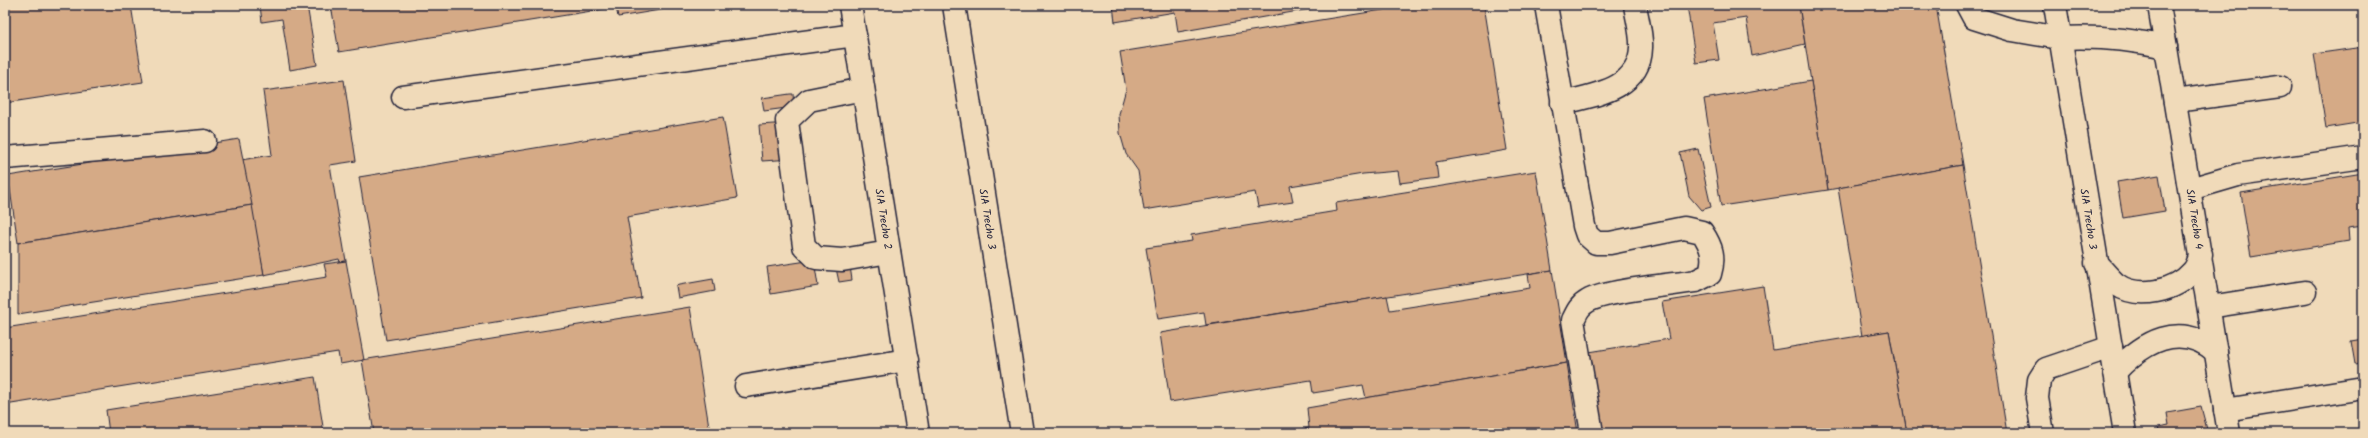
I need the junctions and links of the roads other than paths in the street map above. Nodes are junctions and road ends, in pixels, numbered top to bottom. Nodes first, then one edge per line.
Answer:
1 (850, 5) edge
2 (954, 5) edge
3 (1546, 5) edge
4 (1635, 5) edge
5 (1967, 5) edge
6 (2055, 5) edge
7 (2159, 5) edge
8 (854, 35) junction
9 (2060, 38) junction
10 (2166, 47) junction
11 (2280, 87) dead end
12 (863, 89) junction
13 (403, 97) dead end
14 (2175, 101) junction
15 (1562, 103) junction
16 (205, 141) dead end
17 (2363, 157) edge
18 (5, 158) edge
19 (2190, 189) junction
20 (889, 252) junction
21 (2201, 254) junction
22 (2096, 264) junction
23 (2305, 292) dead end
24 (2209, 307) junction
25 (2111, 347) junction
26 (2216, 352) junction
27 (906, 360) junction
28 (2115, 372) junction
29 (746, 386) dead end
30 (2363, 388) edge
31 (2225, 410) junction
32 (918, 433) edge
33 (1022, 433) edge
34 (1592, 433) edge
35 (2043, 433) edge
36 (2125, 433) edge
37 (2229, 433) edge

1 - 8 main road, SIA Trecho 2
2 - 33 main road, SIA Trecho 3
3 - 15 main road
4 - 15 main road
5 - 9 main road
6 - 9 main road, SIA Trecho 3
7 - 10 main road, SIA Trecho 4
8 - 12 main road, SIA Trecho 2
8 - 13 main road
9 - 10 main road
9 - 22 main road, SIA Trecho 3
10 - 14 main road, SIA Trecho 4
11 - 14 main road
12 - 20 main road, SIA Trecho 2
12 - 20 main road
14 - 19 main road, SIA Trecho 4
15 - 34 main road
16 - 18 main road
17 - 19 main road
19 - 21 main road, SIA Trecho 4
20 - 27 main road, SIA Trecho 2
21 - 22 main road
21 - 24 main road, SIA Trecho 4
22 - 25 main road, SIA Trecho 3
23 - 24 main road
24 - 26 main road, SIA Trecho 4
25 - 28 main road, SIA Trecho 3
25 - 35 main road
26 - 28 main road
26 - 31 main road, SIA Trecho 4
27 - 29 main road
27 - 32 main road, SIA Trecho 2
28 - 36 main road, SIA Trecho 3
30 - 31 main road
31 - 37 main road, SIA Trecho 4

